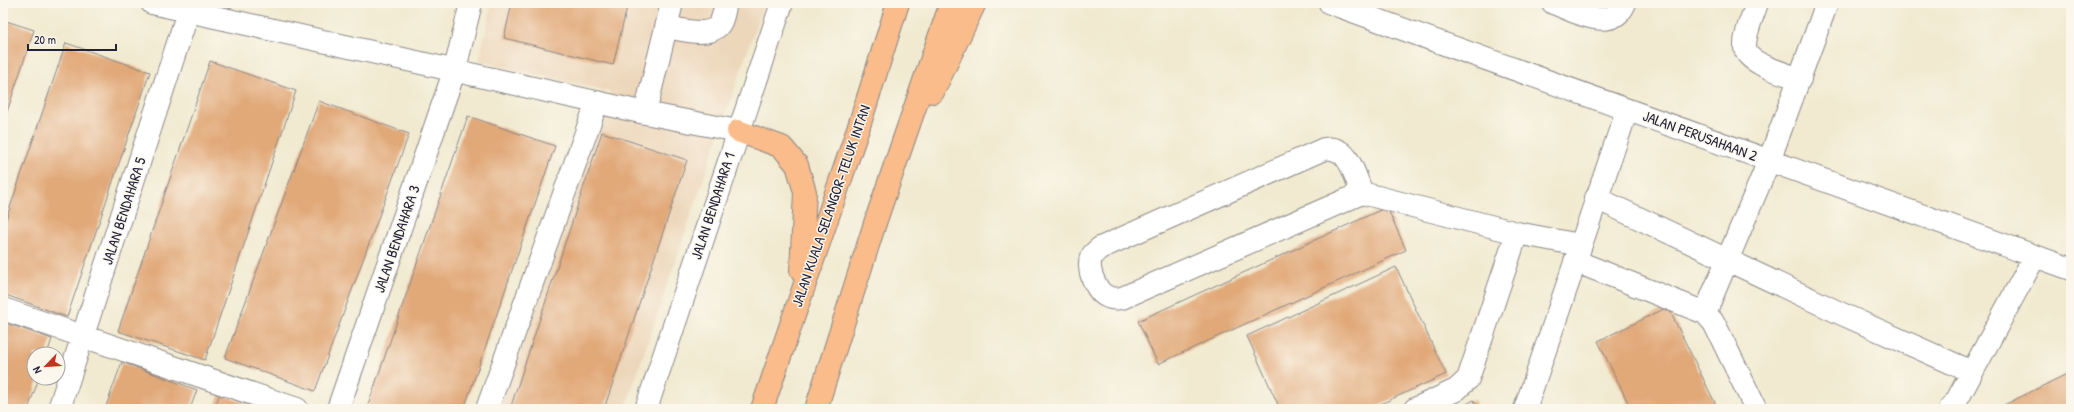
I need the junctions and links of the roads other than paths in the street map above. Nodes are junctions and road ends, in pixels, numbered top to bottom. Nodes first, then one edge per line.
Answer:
1 (152, 3) edge
2 (471, 3) edge
3 (672, 3) edge
4 (726, 3) edge
5 (782, 3) edge
6 (898, 3) edge
7 (951, 3) edge
8 (976, 3) edge
9 (1330, 3) edge
10 (1553, 3) edge
11 (1624, 3) edge
12 (1757, 3) edge
13 (1827, 3) edge
14 (189, 7) edge
15 (666, 27) junction
16 (455, 69) junction
17 (1800, 79) junction
18 (597, 102) junction
19 (1627, 110) junction
20 (645, 113) junction
21 (738, 131) junction
22 (1769, 161) junction
23 (1362, 193) junction
24 (1596, 198) junction
25 (876, 220) junction
26 (1517, 233) junction
27 (1578, 253) junction
28 (2035, 256) junction
29 (1729, 260) junction
30 (2071, 269) edge
31 (800, 296) junction
32 (3, 309) edge
33 (1705, 313) junction
34 (84, 336) junction
35 (1972, 372) junction
36 (59, 409) edge
37 (297, 409) edge
38 (338, 409) edge
39 (488, 409) edge
40 (646, 409) edge
41 (762, 409) edge
42 (816, 409) edge
43 (1415, 409) edge
44 (1525, 409) edge
45 (1756, 409) edge
46 (1950, 409) edge

1 - 14 street
2 - 16 street, JALAN BENDAHARA 3
3 - 15 street
4 - 15 street
5 - 21 street, JALAN BENDAHARA 1
6 - 31 highway, JALAN KUALA SELANGOR-TELUK INTAN
7 - 25 highway
8 - 25 highway
9 - 19 street, JALAN PERUSAHAAN 2
10 - 11 street
12 - 17 street
13 - 17 street
14 - 16 street
14 - 34 street, JALAN BENDAHARA 5
15 - 20 street
16 - 18 street
16 - 38 street, JALAN BENDAHARA 3
17 - 22 street
18 - 20 street
18 - 39 street
19 - 22 street, JALAN PERUSAHAAN 2
19 - 24 street
20 - 21 street
21 - 31 highway
21 - 40 street, JALAN BENDAHARA 1
22 - 28 street, JALAN PERUSAHAAN 2
22 - 29 street
23 - 23 street
23 - 26 street
24 - 27 street
24 - 29 street
25 - 42 highway
26 - 27 street
26 - 43 street
27 - 33 street
27 - 44 street
28 - 30 street, JALAN PERUSAHAAN 2
28 - 35 street
29 - 33 street
29 - 35 street
31 - 41 highway, JALAN KUALA SELANGOR-TELUK INTAN
32 - 34 street
33 - 45 street
34 - 36 street, JALAN BENDAHARA 5
34 - 37 street
35 - 46 street

